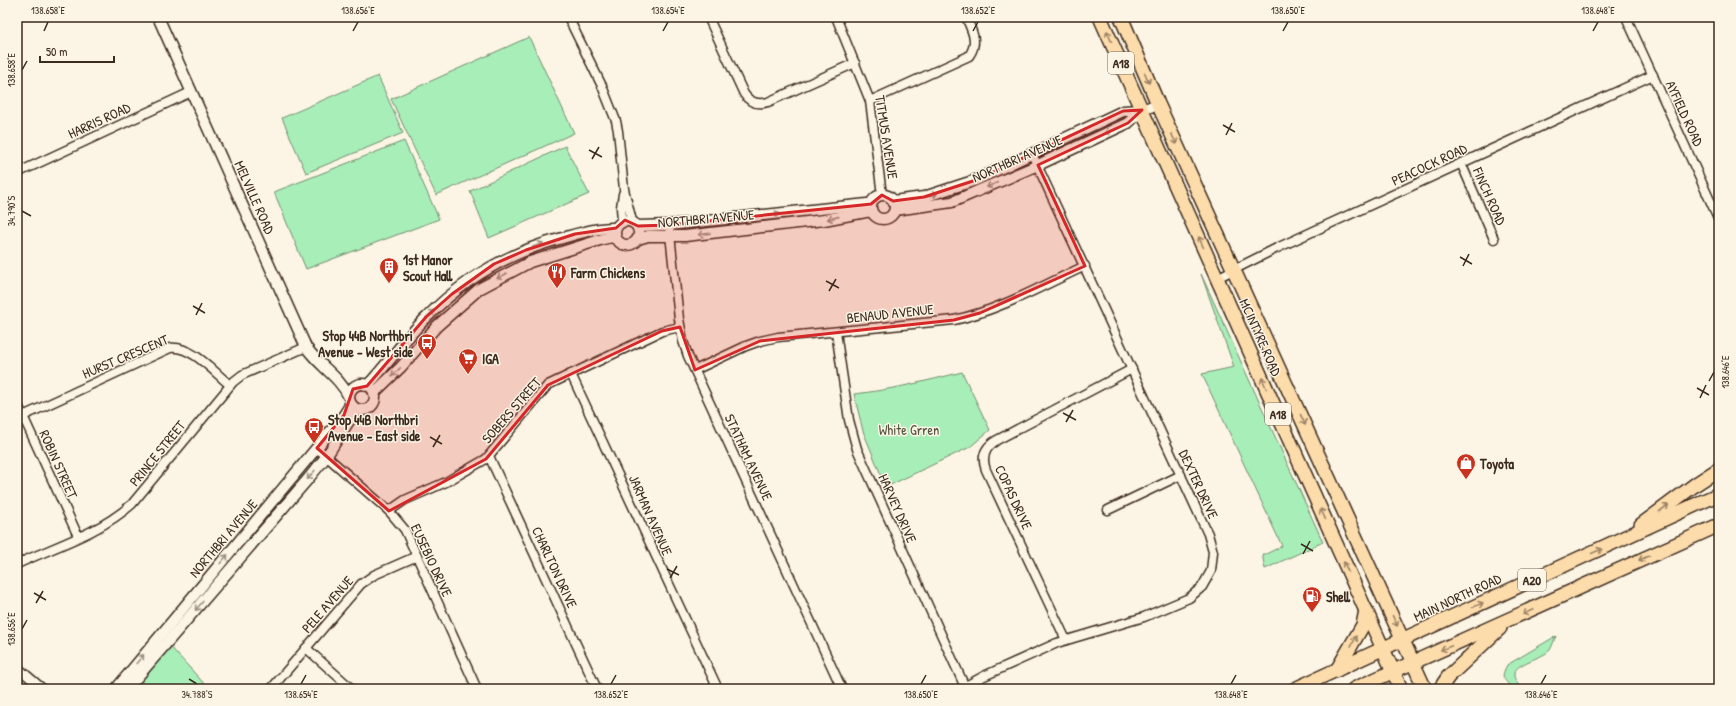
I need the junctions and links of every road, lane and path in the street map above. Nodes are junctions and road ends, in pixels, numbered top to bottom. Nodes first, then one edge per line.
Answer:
1 (158, 17) edge
2 (568, 17) edge
3 (708, 17) edge
4 (836, 17) edge
5 (966, 17) edge
6 (1100, 17) edge
7 (1121, 17) edge
8 (1626, 17) edge
9 (855, 63) junction
10 (1653, 75) junction
11 (191, 92) junction
12 (870, 101) junction
13 (1158, 104) junction
14 (1142, 110) junction
15 (1032, 154) junction
16 (1461, 163) junction
17 (1038, 165) junction
18 (17, 173) edge
19 (882, 195) junction
20 (894, 205) junction
21 (871, 207) junction
22 (1719, 220) edge
23 (627, 224) junction
24 (669, 225) junction
25 (671, 237) junction
26 (1494, 238) dead end
27 (638, 239) junction
28 (617, 240) junction
29 (1085, 266) junction
30 (1234, 270) junction
31 (1217, 278) junction
32 (680, 327) junction
33 (836, 332) junction
34 (306, 347) junction
35 (1132, 369) junction
36 (694, 370) junction
37 (571, 374) junction
38 (338, 379) junction
39 (230, 385) junction
40 (356, 387) junction
41 (371, 390) junction
42 (17, 403) edge
43 (353, 403) junction
44 (23, 416) junction
45 (317, 448) junction
46 (1318, 452) junction
47 (489, 456) junction
48 (326, 457) junction
49 (1719, 469) edge
50 (1181, 476) junction
51 (1719, 494) edge
52 (1315, 497) junction
53 (1108, 510) dead end
54 (390, 511) junction
55 (1719, 525) edge
56 (78, 536) junction
57 (1622, 540) junction
58 (416, 556) junction
59 (17, 564) edge
60 (1366, 610) junction
61 (1507, 621) junction
62 (1066, 640) junction
63 (1403, 640) junction
64 (306, 648) junction
65 (1384, 649) junction
66 (1413, 662) junction
67 (17, 667) edge
68 (1338, 670) junction
69 (1394, 671) junction
70 (962, 688) edge
71 (42, 689) edge
72 (116, 689) edge
73 (127, 689) edge
74 (272, 689) edge
75 (352, 689) edge
76 (477, 689) edge
77 (597, 689) edge
78 (718, 689) edge
79 (842, 689) edge
80 (1295, 689) edge
81 (1354, 689) edge
82 (1402, 689) edge
83 (1425, 689) edge
84 (1440, 689) edge

1 - 11 street, MELVILLE ROAD
2 - 23 street
3 - 9 street
4 - 9 street, TITMUS AVENUE
5 - 12 street
14 -> 6 main road, MCINTYRE ROAD / A18
7 -> 13 main road, MCINTYRE ROAD / A18
8 - 10 street, AYFIELD ROAD
9 - 12 street, TITMUS AVENUE
10 - 16 street, PEACOCK ROAD
10 - 22 street, AYFIELD ROAD
11 - 18 street, HARRIS ROAD
11 - 34 street, MELVILLE ROAD
12 - 19 street, TITMUS AVENUE
13 - 14 street, NORTHBRI AVENUE
13 -> 30 main road, MCINTYRE ROAD / A18
14 - 15 street, NORTHBRI AVENUE
14 -> 17 street, NORTHBRI AVENUE
31 -> 14 main road, MCINTYRE ROAD / A18
15 - 17 street, DEXTER DRIVE
20 -> 15 street, NORTHBRI AVENUE
16 - 26 street, FINCH ROAD
16 - 30 street, PEACOCK ROAD
17 -> 20 street, NORTHBRI AVENUE
17 - 29 street, DEXTER DRIVE
19 - 20 street
19 - 21 street
20 - 21 street
24 -> 21 street, NORTHBRI AVENUE
21 -> 25 street, NORTHBRI AVENUE
23 - 24 street, NORTHBRI AVENUE
23 - 27 street
23 - 28 street
41 -> 23 street, NORTHBRI AVENUE
24 - 25 street, STATHAM AVENUE
25 - 27 street, NORTHBRI AVENUE
25 - 32 street, STATHAM AVENUE
27 - 28 street
28 -> 41 street
29 - 33 street, BENAUD AVENUE
29 - 35 street, DEXTER DRIVE
30 - 31 street, PEACOCK ROAD
30 -> 46 main road, MCINTYRE ROAD / A18
52 -> 31 main road, MCINTYRE ROAD / A18
32 - 36 street, STATHAM AVENUE
32 - 37 street, SOBERS STREET
33 - 36 street, BENAUD AVENUE
33 - 70 street, HARVEY DRIVE
34 - 38 street, MELVILLE ROAD
34 - 39 street, PRINCE STREET
35 - 50 street, DEXTER DRIVE
35 - 62 street, COPAS DRIVE
36 - 79 street, STATHAM AVENUE
37 - 47 street, SOBERS STREET
37 - 78 street, JARMAN AVENUE
38 - 40 street, MELVILLE ROAD
38 - 43 street, MELVILLE ROAD
39 - 44 street, HURST CRESCENT
39 - 56 street, PRINCE STREET
40 - 41 street
40 - 43 street
41 - 43 street
42 - 44 street, ROBIN STREET
43 - 45 street, NORTHBRI AVENUE
43 - 48 street, NORTHBRI AVENUE
44 - 56 street, ROBIN STREET
45 - 48 street, EUSEBIO DRIVE
72 -> 45 street, NORTHBRI AVENUE
46 - 52 main road
46 -> 63 main road, MCINTYRE ROAD / A18
47 - 54 street, SOBERS STREET
47 - 77 street, CHARLTON DRIVE
48 - 54 street, EUSEBIO DRIVE
48 -> 73 street, NORTHBRI AVENUE
57 -> 49 main road
50 - 53 street
50 - 62 street, DEXTER DRIVE
51 - 57 main road, MAIN NORTH ROAD / A20
60 -> 52 main road, MCINTYRE ROAD / A18
54 - 58 street, EUSEBIO DRIVE
55 -> 61 main road, A20
56 - 59 street, PRINCE STREET
63 -> 57 main road, MAIN NORTH ROAD / A20
58 - 64 street, PELE AVENUE
58 - 76 street, EUSEBIO DRIVE
60 - 65 main road, MCINTYRE ROAD / A18
68 -> 60 main road
61 -> 66 main road, A20
61 - 84 main road
62 - 70 street, DEXTER DRIVE
63 - 65 main road, MAIN NORTH ROAD / A20
63 - 66 main road, A18
64 - 74 street, PELE AVENUE
64 - 75 street
65 - 68 main road, MAIN NORTH ROAD / A20
65 - 69 main road, MCINTYRE ROAD / A18
66 - 69 main road, A20
66 - 83 main road, A18
67 - 71 street
68 - 80 main road, MAIN NORTH ROAD / A20
69 - 81 main road, A20
69 - 82 main road, A18

